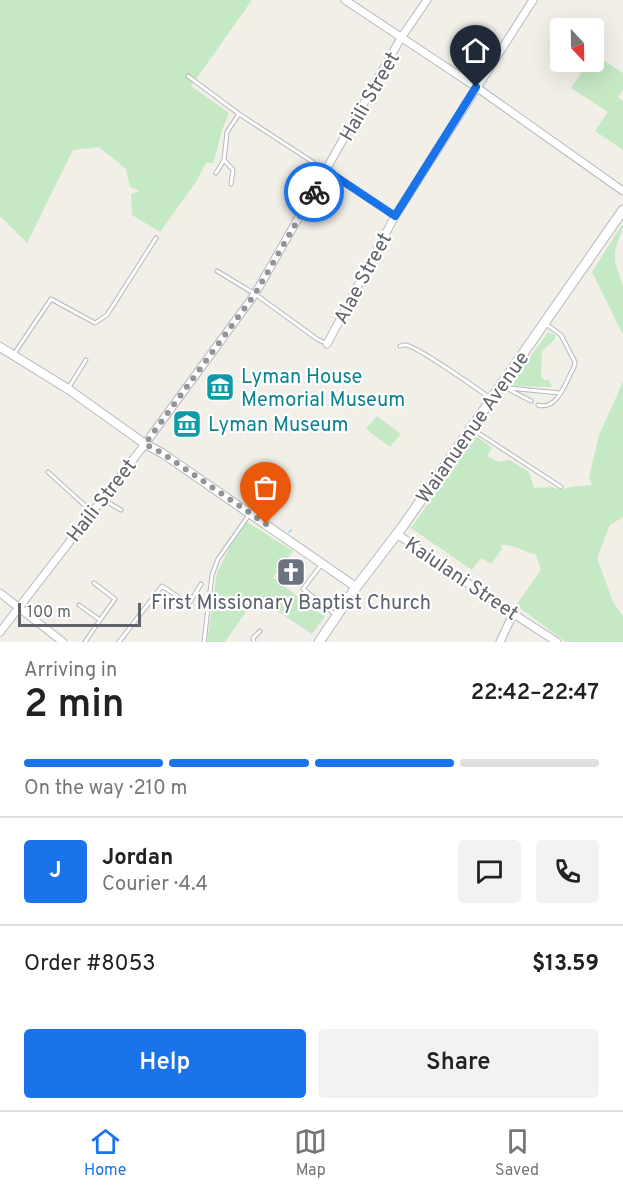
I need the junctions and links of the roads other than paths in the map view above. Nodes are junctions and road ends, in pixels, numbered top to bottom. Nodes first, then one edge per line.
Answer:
1 (345, 0) edge
2 (427, 0) edge
3 (533, 0) edge
4 (401, 38) junction
5 (188, 76) dead end
6 (476, 87) junction
7 (239, 114) junction
8 (224, 160) junction
9 (326, 170) junction
10 (216, 173) dead end
11 (231, 184) dead end
12 (623, 190) edge
13 (623, 210) edge
14 (395, 216) junction
15 (156, 238) dead end
16 (217, 271) dead end
17 (255, 294) junction
18 (544, 323) junction
19 (327, 344) joint
20 (0, 346) edge
21 (400, 346) dead end
22 (13, 356) junction
23 (86, 360) dead end
24 (504, 386) junction
25 (68, 389) junction
26 (560, 393) junction
27 (491, 400) junction
28 (531, 401) dead end
29 (538, 405) dead end
30 (470, 429) junction
31 (145, 444) junction
32 (48, 472) dead end
33 (561, 487) dead end
34 (102, 499) junction
35 (121, 510) dead end
36 (92, 512) junction
37 (250, 513) junction
38 (398, 534) junction
39 (322, 563) junction
40 (94, 583) dead end
41 (201, 584) dead end
42 (356, 588) junction
43 (0, 593) edge
44 (79, 605) dead end
45 (19, 609) junction
46 (513, 614) junction
47 (337, 616) junction
48 (99, 620) junction
49 (260, 631) dead end
50 (0, 632) edge
51 (63, 642) edge
52 (84, 642) edge
53 (119, 642) edge
54 (204, 642) edge
55 (254, 642) edge
56 (319, 642) edge
57 (500, 642) edge
58 (557, 642) edge

1 - 4 street
2 - 4 street, Haili Street
3 - 6 street, Alae Street
4 - 6 street
4 - 9 street, Haili Street
5 - 7 lane
6 - 12 street
6 - 14 street, Alae Street
7 - 8 lane
7 - 9 lane
8 - 10 lane
8 - 11 lane
9 - 14 lane
9 - 17 street, Haili Street
13 - 18 main road, Waianuenue Avenue
14 - 19 street, Alae Street
15 - 22 lane
16 - 17 lane
17 - 19 lane
17 - 31 street, Haili Street
18 - 24 main road, Waianuenue Avenue
18 - 26 lane
20 - 22 street
21 - 27 lane
22 - 25 street
23 - 25 lane
24 - 26 lane
24 - 27 main road, Waianuenue Avenue
24 - 28 lane
25 - 31 street
26 - 29 lane
27 - 30 main road, Waianuenue Avenue
30 - 33 lane
30 - 38 main road, Waianuenue Avenue
31 - 34 street, Haili Street
31 - 37 street
32 - 36 lane
34 - 35 lane
34 - 36 street, Haili Street
36 - 45 street, Haili Street
37 - 39 street
37 - 54 lane
38 - 42 main road, Waianuenue Avenue
38 - 46 street, Kaiulani Street
39 - 42 street
39 - 47 lane
40 - 48 lane
41 - 53 lane
42 - 47 main road, Waianuenue Avenue
43 - 45 street
44 - 48 lane
45 - 50 street, Haili Street
45 - 51 street
46 - 57 street
46 - 58 street, Kaiulani Street
47 - 56 main road, Waianuenue Avenue
48 - 52 lane
49 - 55 lane

